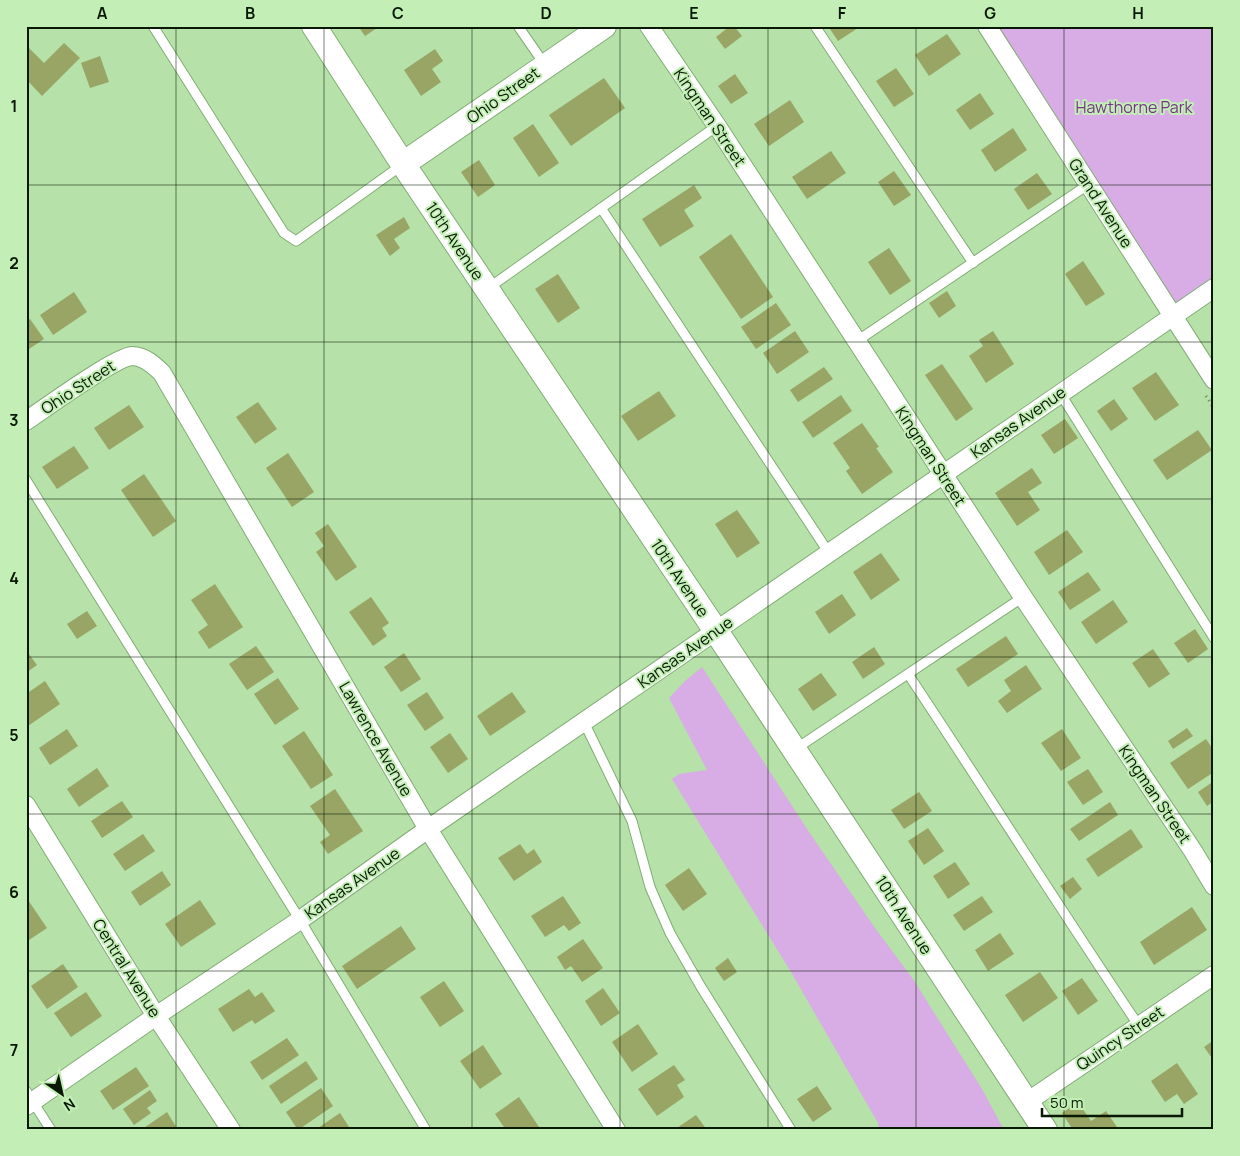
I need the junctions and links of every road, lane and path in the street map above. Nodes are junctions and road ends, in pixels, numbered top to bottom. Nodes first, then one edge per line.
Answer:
1 (153, 26) edge
2 (314, 26) edge
3 (518, 26) edge
4 (604, 26) edge
5 (649, 26) edge
6 (815, 26) edge
7 (987, 26) edge
8 (546, 66) junction
9 (717, 126) junction
10 (403, 164) junction
11 (1088, 184) junction
12 (601, 208) junction
13 (973, 263) junction
14 (1214, 288) edge
15 (487, 289) junction
16 (1173, 315) junction
17 (857, 342) junction
18 (132, 356) joint
19 (1214, 380) edge
20 (1060, 393) junction
21 (26, 421) edge
22 (943, 474) junction
23 (26, 480) edge
24 (829, 553) junction
25 (1023, 597) junction
26 (716, 631) junction
27 (1214, 638) edge
28 (908, 674) junction
29 (584, 722) junction
30 (794, 750) junction
31 (26, 805) edge
32 (428, 829) junction
33 (1214, 886) edge
34 (300, 920) junction
35 (1214, 975) edge
36 (156, 1016) junction
37 (1139, 1026) junction
38 (29, 1099) edge
39 (1027, 1102) junction
40 (51, 1130) edge
41 (231, 1130) edge
42 (426, 1130) edge
43 (616, 1130) edge
44 (791, 1130) edge
45 (1046, 1130) edge

1 - 10 lane
2 - 10 street, 10th Avenue
3 - 8 lane
4 - 8 street, Ohio Street
5 - 9 street, Kingman Street
6 - 13 lane
7 - 11 street, Grand Avenue
8 - 10 street, Ohio Street
9 - 12 lane
9 - 17 street, Kingman Street
10 - 15 street, 10th Avenue
11 - 13 lane
11 - 16 street, Grand Avenue
12 - 15 lane
12 - 24 lane
13 - 17 lane
14 - 16 street, Kansas Avenue
15 - 26 street, 10th Avenue
16 - 19 street, Grand Avenue
16 - 20 street, Kansas Avenue
17 - 22 street, Kingman Street
18 - 21 street, Ohio Street
18 - 32 street, Lawrence Avenue
20 - 22 street, Kansas Avenue
20 - 27 lane
22 - 24 street, Kansas Avenue
22 - 25 street, Kingman Street
23 - 34 lane
24 - 26 street, Kansas Avenue
25 - 28 lane
25 - 33 street, Kingman Street
26 - 29 street, Kansas Avenue
26 - 30 street, 10th Avenue
28 - 30 lane
28 - 37 lane
29 - 32 street, Kansas Avenue
29 - 44 lane
30 - 39 street, 10th Avenue
31 - 36 street, Central Avenue
32 - 34 street, Kansas Avenue
32 - 43 street, Lawrence Avenue
34 - 36 street, Kansas Avenue
34 - 42 lane
35 - 37 street, Quincy Street
36 - 38 street, Kansas Avenue
36 - 41 street, Central Avenue
37 - 39 street, Quincy Street
38 - 40 lane
39 - 45 street, 10th Avenue

